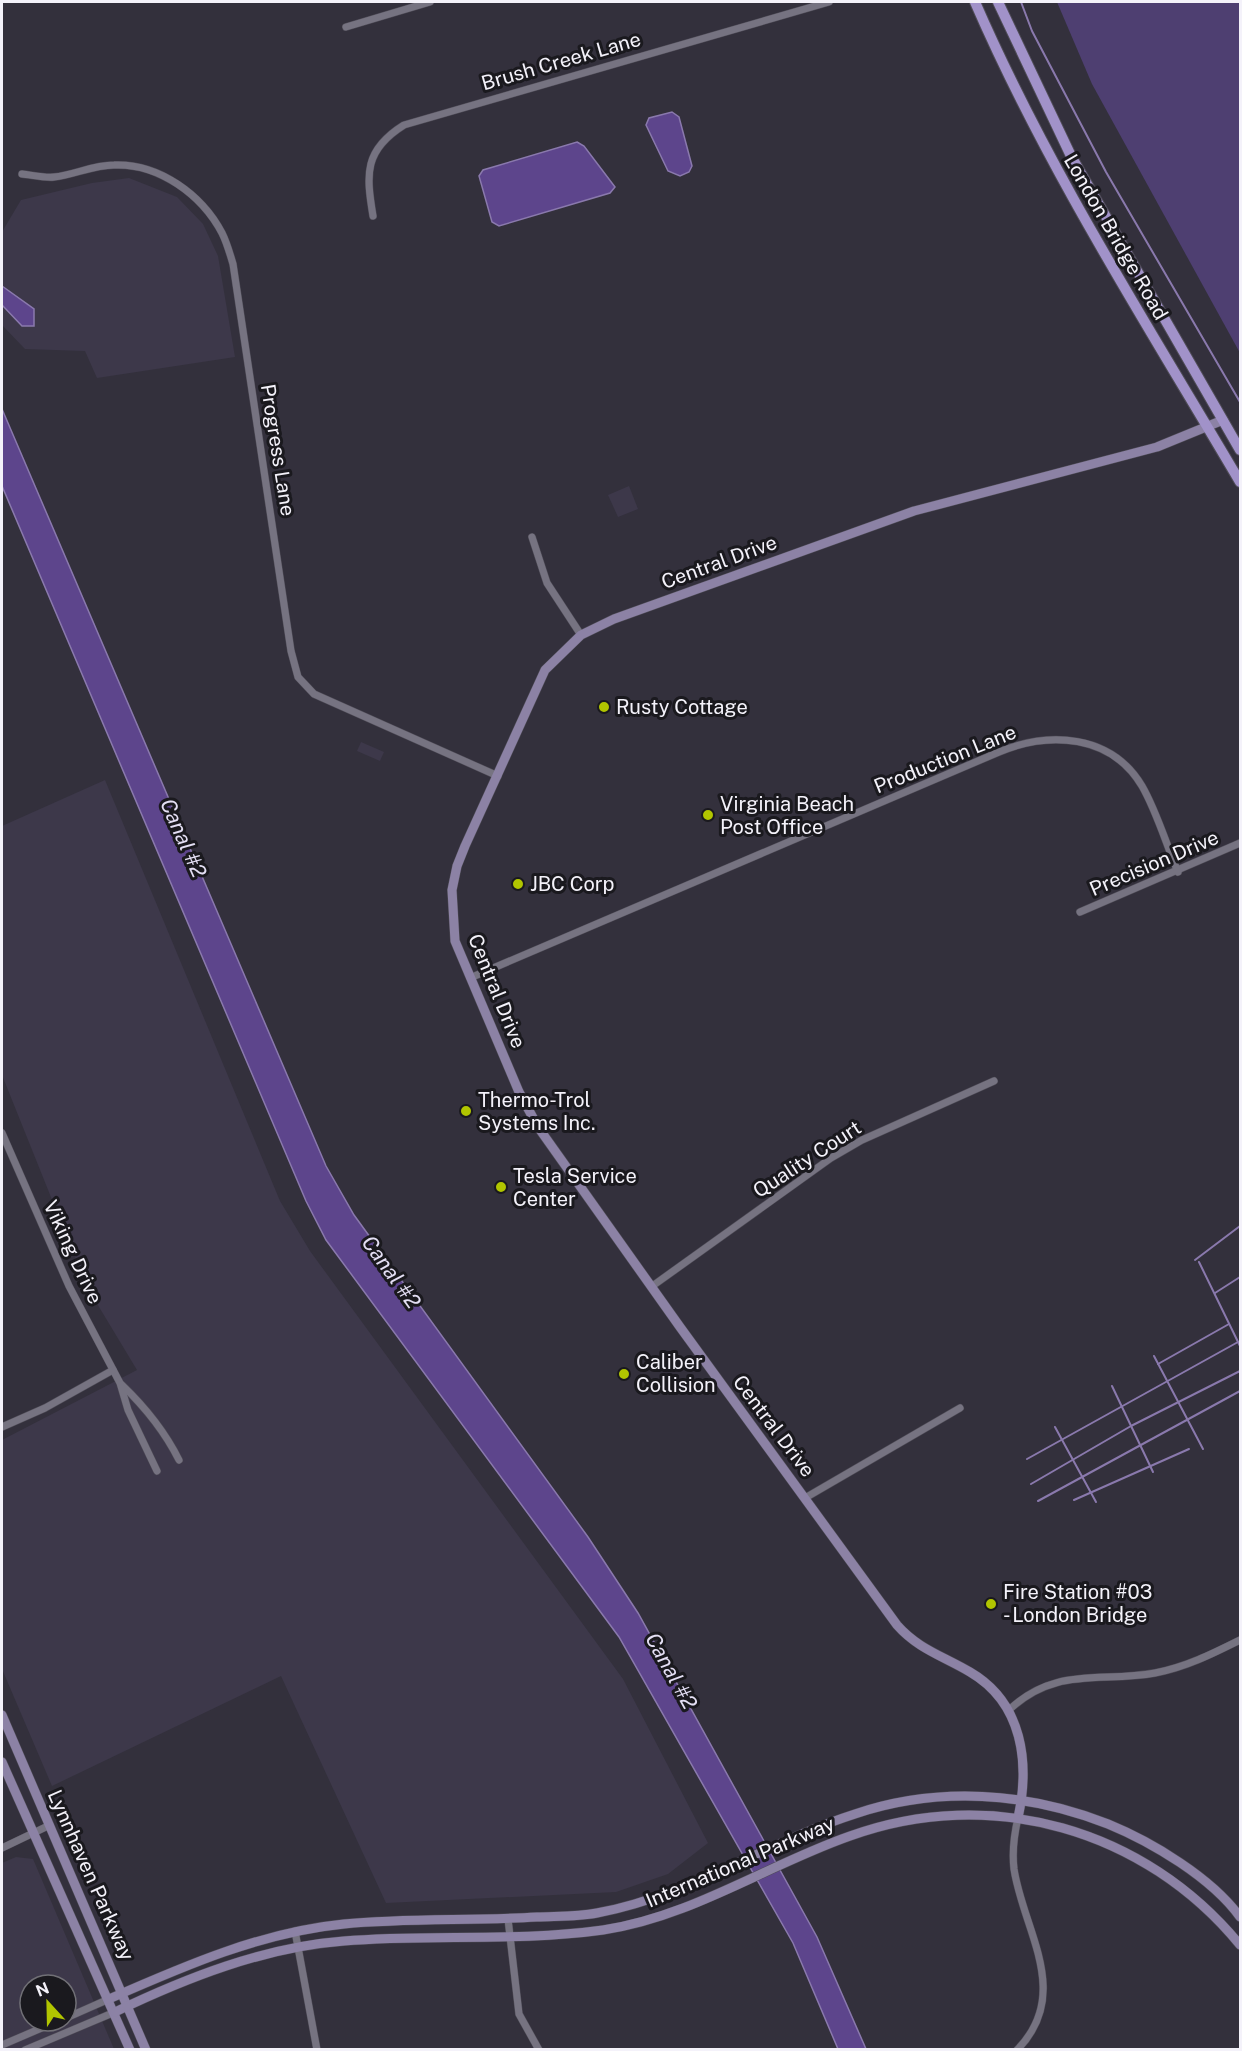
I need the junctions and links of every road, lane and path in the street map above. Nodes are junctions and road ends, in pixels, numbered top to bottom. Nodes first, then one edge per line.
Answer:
1 (430, 2) edge
2 (829, 2) edge
3 (975, 2) edge
4 (998, 2) edge
5 (346, 27) dead end
6 (22, 174) dead end
7 (374, 216) dead end
8 (1223, 420) junction
9 (1208, 428) junction
10 (1240, 450) edge
11 (1240, 482) edge
12 (532, 537) dead end
13 (581, 635) junction
14 (498, 776) junction
15 (1240, 843) edge
16 (1178, 872) junction
17 (1080, 912) dead end
18 (470, 978) junction
19 (994, 1082) dead end
20 (2, 1132) edge
21 (651, 1287) junction
22 (113, 1370) junction
23 (120, 1383) junction
24 (960, 1408) dead end
25 (2, 1427) edge
26 (179, 1460) dead end
27 (157, 1471) dead end
28 (805, 1498) junction
29 (1240, 1640) edge
30 (1009, 1710) junction
31 (2, 1715) edge
32 (2, 1762) edge
33 (1022, 1799) junction
34 (1018, 1818) junction
35 (50, 1825) junction
36 (33, 1835) junction
37 (2, 1848) edge
38 (1240, 1917) edge
39 (508, 1919) junction
40 (295, 1931) junction
41 (510, 1936) junction
42 (1240, 1945) edge
43 (298, 1948) junction
44 (124, 1992) junction
45 (109, 1999) junction
46 (129, 2006) junction
47 (114, 2012) junction
48 (78, 2013) edge
49 (31, 2033) edge
50 (2, 2046) edge
51 (25, 2049) edge
52 (130, 2049) edge
53 (146, 2049) edge
54 (317, 2049) edge
55 (539, 2049) edge
56 (1017, 2049) edge

1 - 5 street
2 - 7 street, Brush Creek Lane
3 - 9 main road, London Bridge Road
4 - 8 main road, London Bridge Road
6 - 14 street, Progress Lane
8 - 9 main road, Central Drive
8 - 10 main road, London Bridge Road
9 - 11 main road, London Bridge Road
9 - 13 main road, Central Drive
12 - 13 street
13 - 14 main road, Central Drive
14 - 18 main road, Central Drive
15 - 16 street, Precision Drive
16 - 17 street, Precision Drive
16 - 18 street, Production Lane
18 - 21 main road, Central Drive
19 - 21 street, Quality Court
20 - 22 street, Viking Drive
21 - 28 main road, Central Drive
22 - 23 street, Viking Drive
22 - 25 street
23 - 26 street, Viking Drive
23 - 27 street, Viking Drive
24 - 28 street
28 - 30 main road, Central Drive
29 - 30 street
30 - 33 main road, Central Drive
31 - 35 main road, Lynnhaven Parkway
32 - 36 main road, Lynnhaven Parkway
33 - 34 main road, Central Drive
33 - 38 main road, International Parkway
33 - 39 main road, International Parkway
34 - 41 main road, International Parkway
34 - 42 main road, International Parkway
34 - 56 street
35 - 36 street
35 - 44 main road, Lynnhaven Parkway
36 - 37 street
36 - 45 main road, Lynnhaven Parkway
39 - 40 main road, International Parkway
39 - 41 street
40 - 43 street
40 - 44 main road, International Parkway
41 - 43 main road, International Parkway
41 - 55 street
43 - 46 main road, International Parkway
43 - 54 street
44 - 45 main road, International Parkway
44 - 46 main road, Lynnhaven Parkway
45 - 47 main road, Lynnhaven Parkway
45 - 48 street
46 - 47 main road, International Parkway
46 - 53 main road, Lynnhaven Parkway
47 - 51 street
47 - 52 main road, Lynnhaven Parkway
49 - 50 street

